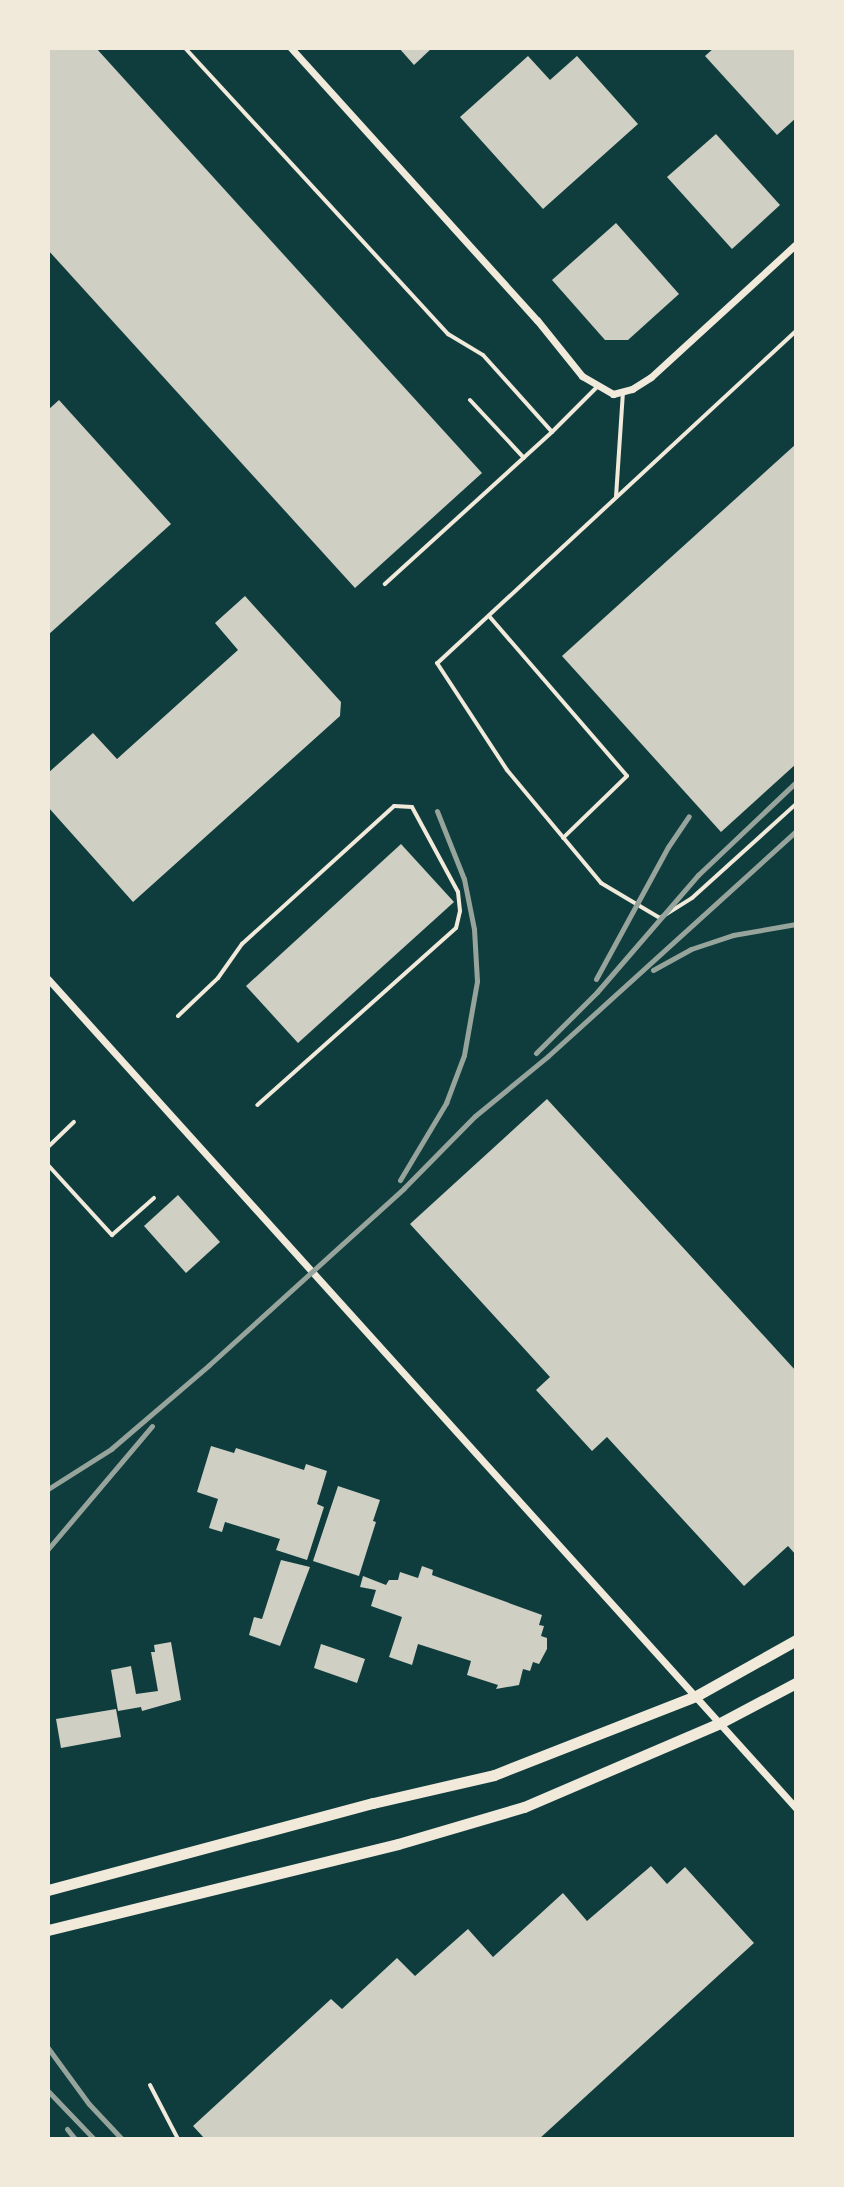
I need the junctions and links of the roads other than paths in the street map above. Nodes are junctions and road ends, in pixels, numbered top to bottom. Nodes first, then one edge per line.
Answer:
1 (185, 48) edge
2 (291, 48) edge
3 (796, 244) edge
4 (796, 331) edge
5 (597, 387) junction
6 (623, 391) junction
7 (470, 400) dead end
8 (552, 432) junction
9 (524, 458) junction
10 (616, 499) junction
11 (385, 584) dead end
12 (489, 616) junction
13 (796, 804) edge
14 (563, 838) junction
15 (48, 979) edge
16 (178, 1016) dead end
17 (257, 1105) dead end
18 (74, 1122) dead end
19 (48, 1147) edge
20 (48, 1165) edge
21 (154, 1198) dead end
22 (796, 1640) edge
23 (796, 1683) edge
24 (696, 1696) junction
25 (720, 1723) junction
26 (796, 1808) edge
27 (48, 1890) edge
28 (48, 1930) edge
29 (150, 2085) dead end
30 (178, 2139) edge

1 - 8 lane
2 - 5 street
3 - 6 street
4 - 10 lane
5 - 6 street
5 - 8 lane
6 - 10 lane
7 - 9 lane
8 - 9 lane
9 - 11 lane
10 - 12 lane
12 - 14 lane
12 - 14 lane
13 - 14 lane
15 - 24 street
16 - 17 lane
18 - 19 lane
20 - 21 lane
22 - 24 main road
23 - 25 main road
24 - 25 street
24 - 27 main road
25 - 26 street
25 - 28 main road
29 - 30 lane

